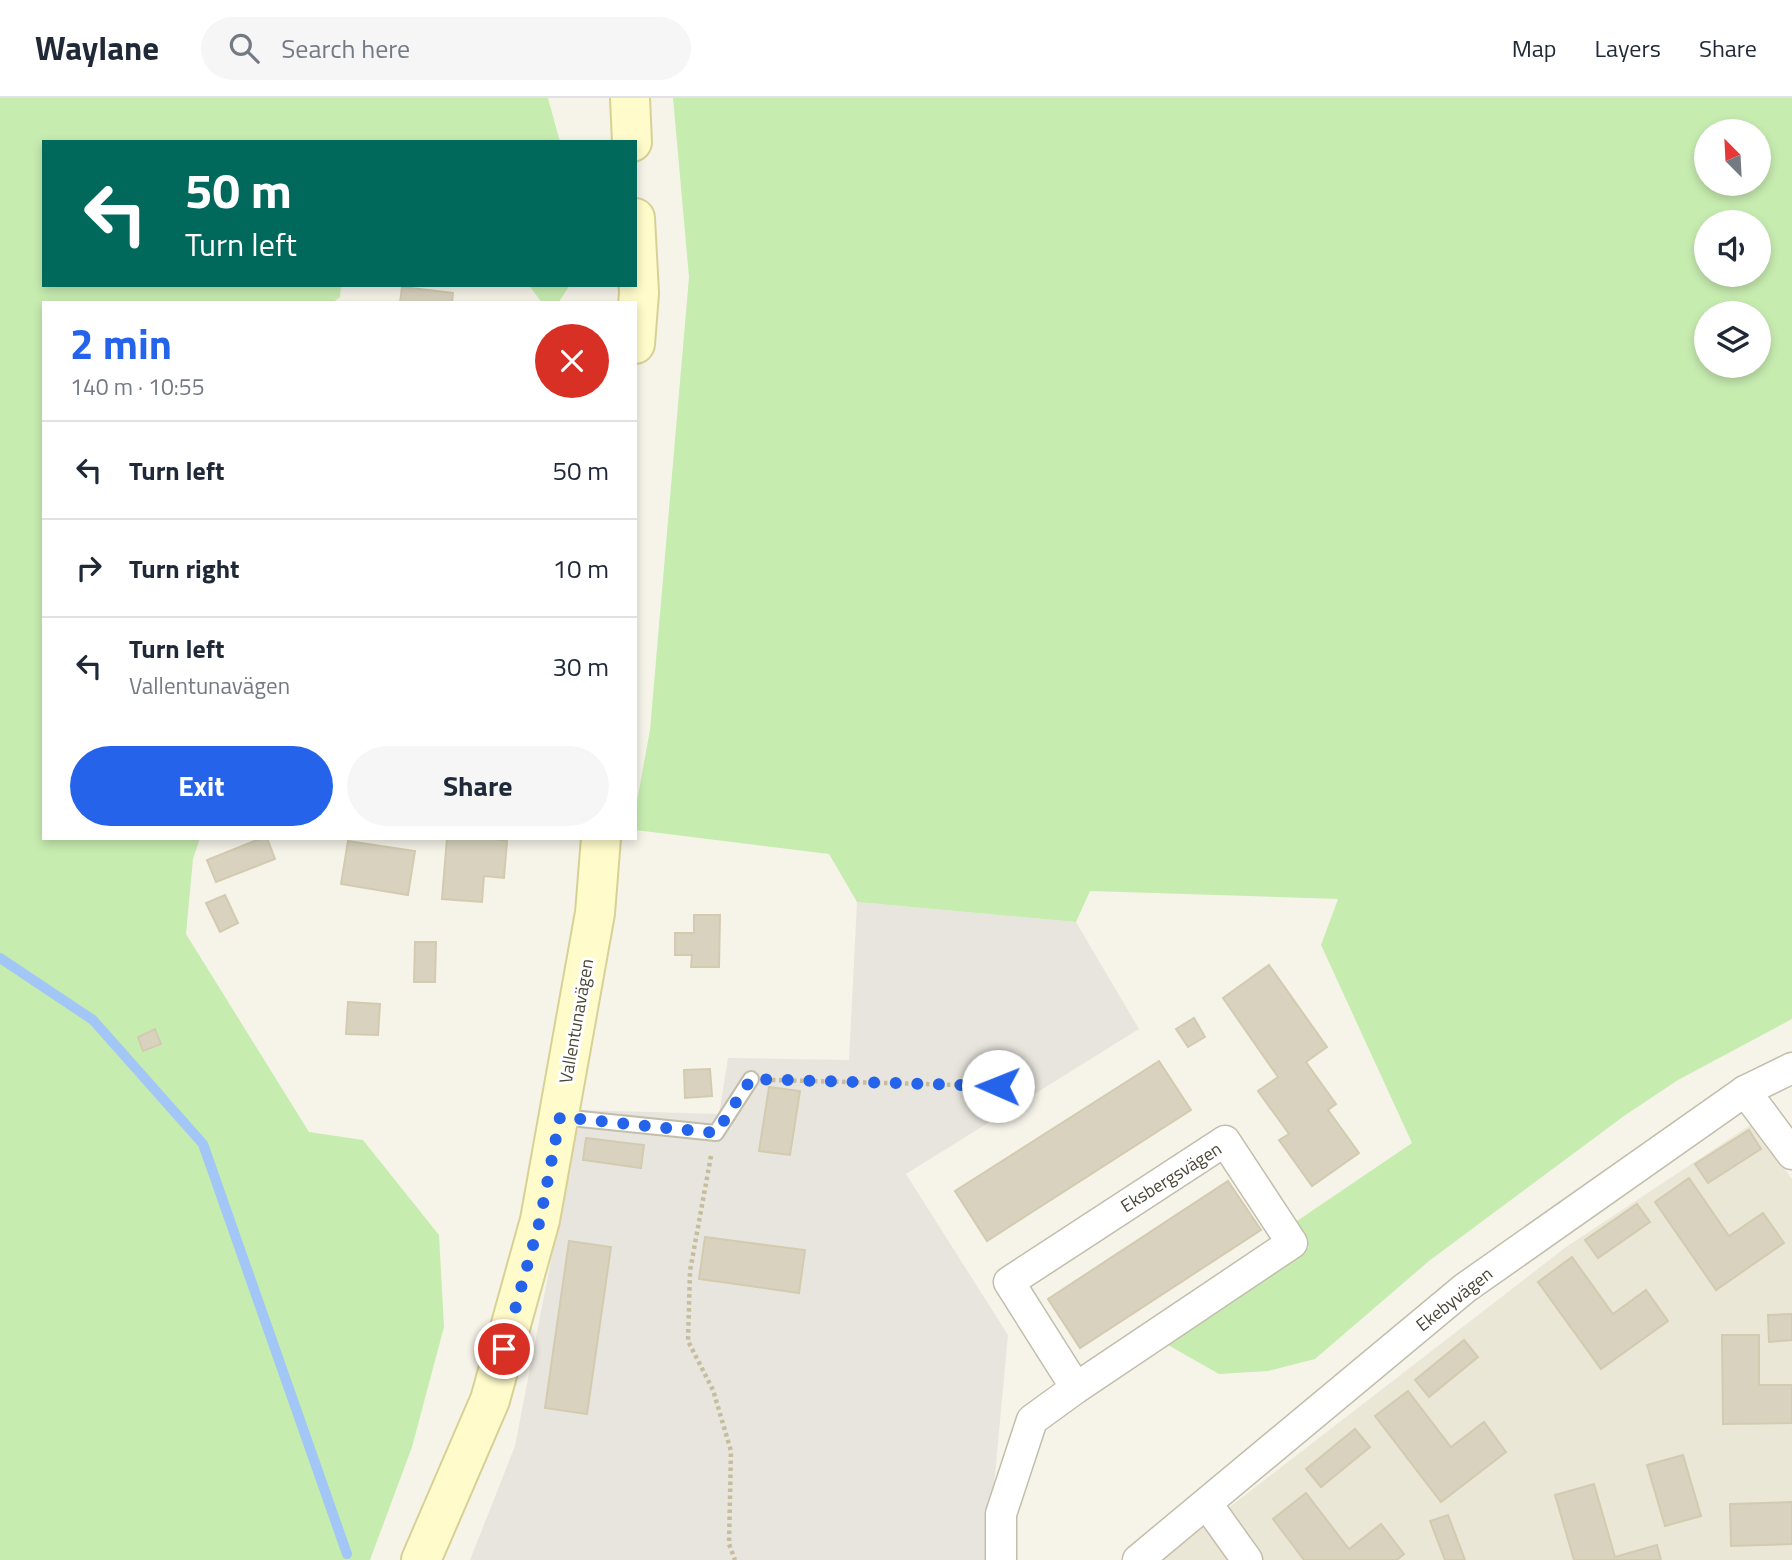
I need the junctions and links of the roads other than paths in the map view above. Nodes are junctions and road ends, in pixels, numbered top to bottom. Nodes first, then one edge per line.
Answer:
1 (630, 98) edge
2 (632, 140) edge
3 (637, 256) edge
4 (637, 318) edge
5 (601, 840) edge
6 (1792, 1068) edge
7 (751, 1079) road end
8 (1745, 1091) junction
9 (560, 1117) junction
10 (1792, 1154) edge
11 (1076, 1388) junction
12 (1207, 1504) junction
13 (421, 1560) edge
14 (1001, 1560) edge
15 (1139, 1560) edge
16 (1247, 1560) edge

1 - 2 main road
3 - 4 main road
5 - 9 main road, Vallentunavägen
6 - 8 street, Ekebyvägen
7 - 9 lane
8 - 10 street
8 - 12 street, Ekebyvägen
9 - 13 main road, Vallentunavägen
11 - 11 street, Eksbergsvägen
11 - 14 street, Eksbergsvägen
12 - 15 street, Ekebyvägen
12 - 16 street

